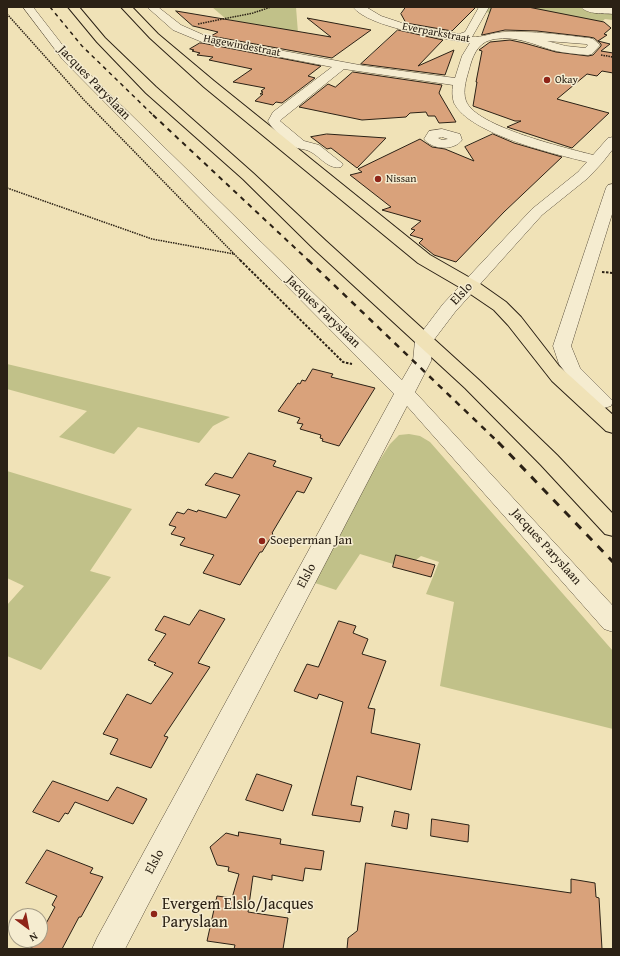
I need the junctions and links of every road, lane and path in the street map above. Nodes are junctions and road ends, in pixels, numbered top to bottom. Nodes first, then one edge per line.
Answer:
1 (28, 7) edge
2 (73, 7) edge
3 (126, 7) edge
4 (152, 7) edge
5 (271, 7) edge
6 (358, 7) edge
7 (385, 7) edge
8 (484, 7) edge
9 (586, 7) edge
10 (613, 11) edge
11 (7, 14) edge
12 (377, 18) junction
13 (395, 24) junction
14 (178, 28) junction
15 (519, 35) junction
16 (462, 38) junction
17 (477, 41) junction
18 (341, 66) junction
19 (460, 82) junction
20 (487, 125) junction
21 (613, 141) edge
22 (453, 142) dead end
23 (597, 160) junction
24 (336, 164) dead end
25 (601, 182) edge
26 (7, 188) edge
27 (234, 254) junction
28 (470, 285) junction
29 (424, 341) junction
30 (384, 372) junction
31 (405, 394) junction
32 (604, 402) dead end
33 (613, 426) edge
34 (613, 528) edge
35 (613, 622) edge
36 (108, 949) edge

1 - 30 street, Jacques Paryslaan
2 - 29 highway
3 - 28 highway
4 - 14 street, Hagewindestraat
5 - 14 path
6 - 12 street, Everparkstraat
6 - 13 street, Everparkstraat
7 - 12 street
8 - 16 street
9 - 10 street
11 - 27 path
12 - 13 street, Everparkstraat
13 - 16 street, Everparkstraat
14 - 18 street, Hagewindestraat
15 - 15 street
15 - 17 street
16 - 17 street, Everparkstraat
17 - 19 street
18 - 19 street, Hagewindestraat
18 - 24 street
19 - 20 street
20 - 22 street
20 - 23 street
21 - 23 street, Elslo
23 - 25 street, Elslo
25 - 28 street, Elslo
25 - 32 street, Elslo
26 - 27 path
27 - 30 path
28 - 29 street, Elslo
28 - 33 highway
29 - 31 street, Elslo
29 - 34 highway
30 - 31 street, Jacques Paryslaan
31 - 35 street, Jacques Paryslaan
31 - 36 street, Elslo

